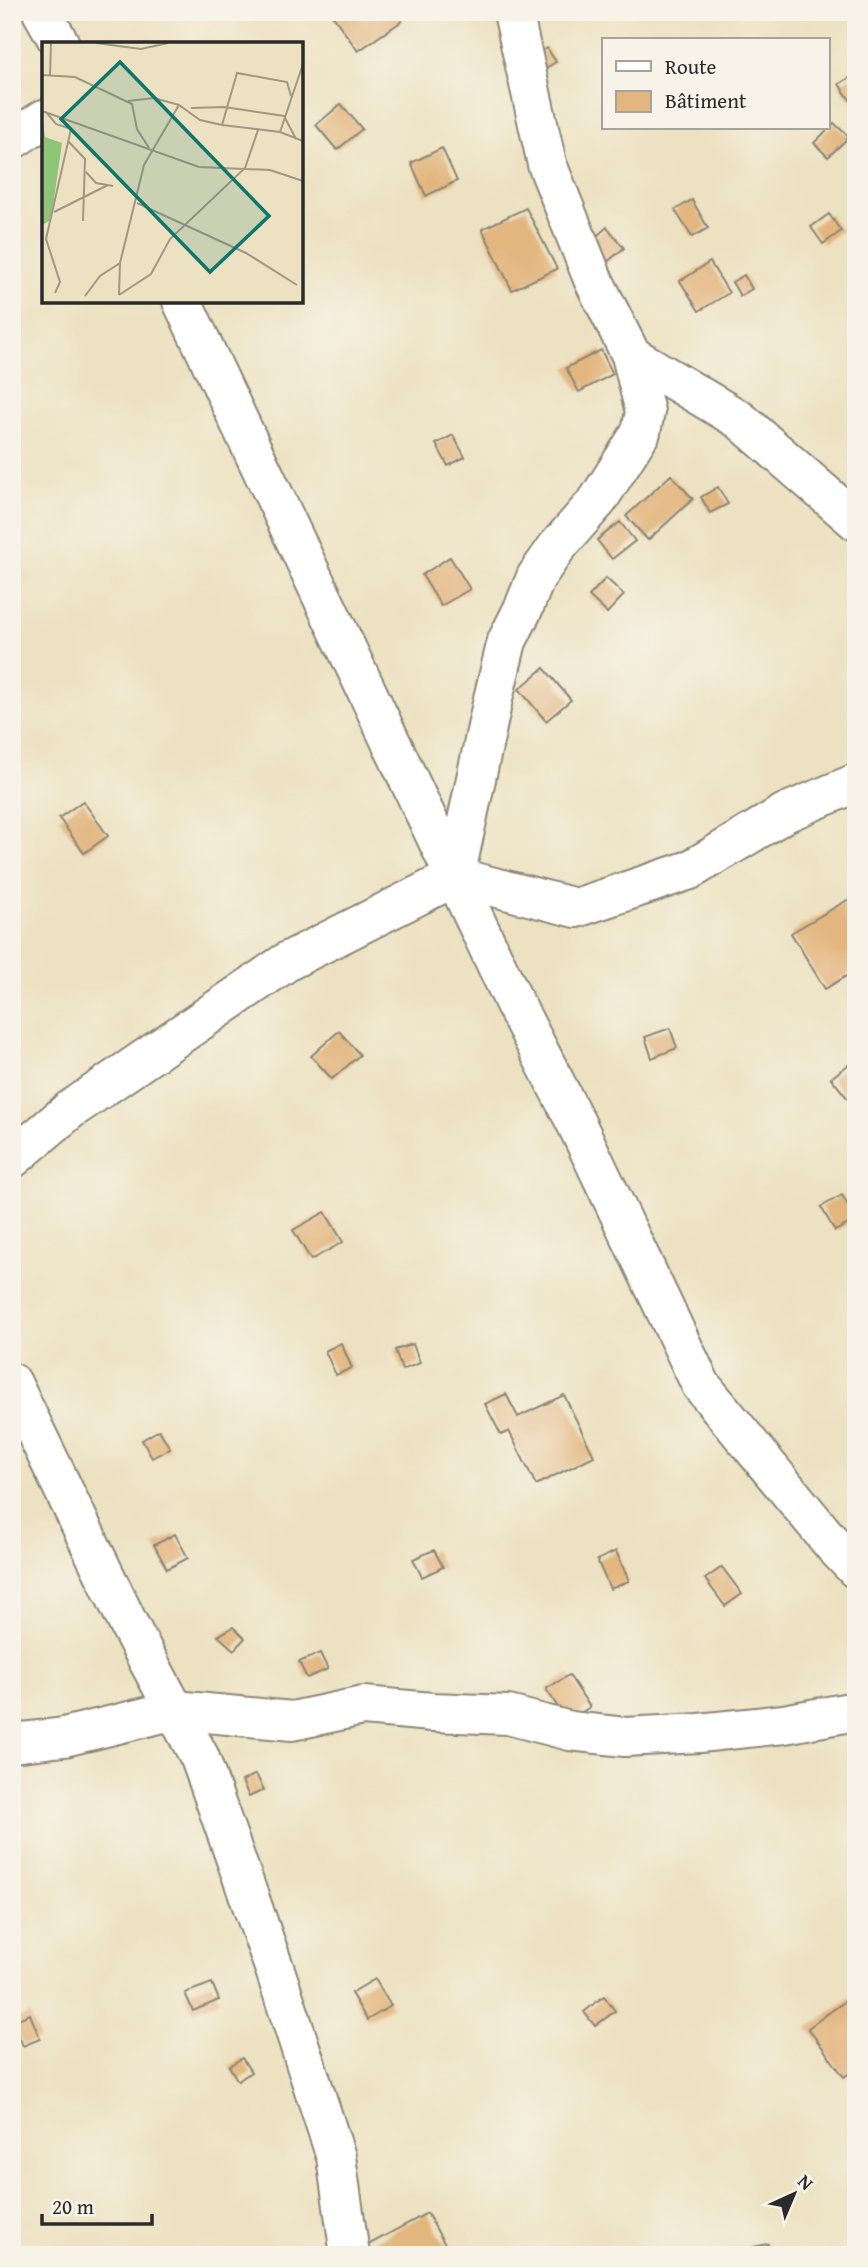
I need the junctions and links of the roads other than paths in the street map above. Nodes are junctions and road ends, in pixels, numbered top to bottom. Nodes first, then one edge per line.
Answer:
1 (42, 12) edge
2 (513, 12) edge
3 (59, 42) edge
4 (42, 120) edge
5 (12, 140) edge
6 (183, 303) edge
7 (631, 355) junction
8 (856, 521) edge
9 (856, 783) edge
10 (455, 877) junction
11 (12, 1159) edge
12 (12, 1383) edge
13 (856, 1569) edge
14 (175, 1710) junction
15 (856, 1711) edge
16 (12, 1743) edge
17 (350, 2255) edge

1 - 3 street
2 - 7 street
4 - 5 street
6 - 10 street
7 - 8 street
7 - 10 street
9 - 10 street
10 - 11 street
10 - 13 street
12 - 14 street
14 - 15 street
14 - 16 street
14 - 17 street

